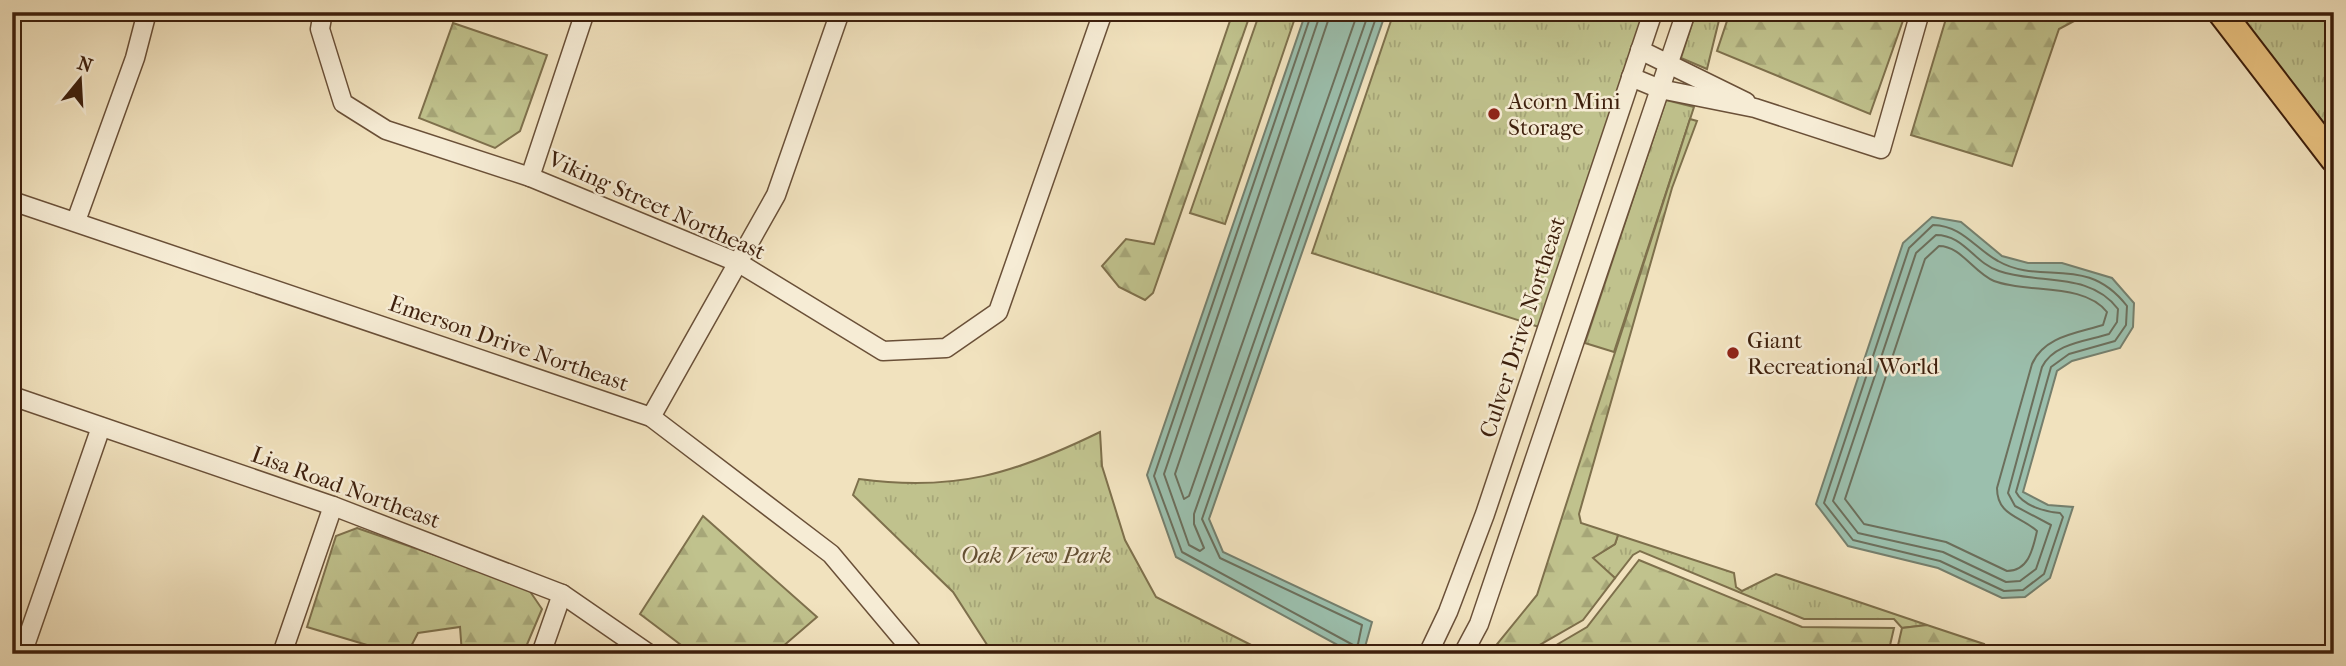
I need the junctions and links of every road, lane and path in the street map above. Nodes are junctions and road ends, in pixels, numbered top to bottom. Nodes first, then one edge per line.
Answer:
1 (147, 12) edge
2 (323, 12) edge
3 (586, 12) edge
4 (840, 12) edge
5 (1103, 12) edge
6 (1653, 12) edge
7 (1686, 12) edge
8 (1920, 12) edge
9 (2221, 12) edge
10 (1640, 50) junction
11 (1669, 64) junction
12 (1631, 77) junction
13 (1660, 89) junction
14 (1755, 108) junction
15 (2334, 159) edge
16 (530, 177) junction
17 (12, 201) edge
18 (76, 221) junction
19 (739, 263) junction
20 (12, 396) edge
21 (650, 417) junction
22 (101, 427) junction
23 (333, 506) junction
24 (562, 594) junction
25 (22, 654) edge
26 (282, 654) edge
27 (541, 654) edge
28 (649, 654) edge
29 (915, 654) edge
30 (1428, 654) edge
31 (1463, 654) edge

1 - 18 street
2 - 16 street, Viking Street Northeast
3 - 16 street
4 - 19 street
5 - 19 street, Viking Street Northeast
6 - 10 street, Culver Drive Northeast
7 - 11 street
8 - 14 street
9 - 15 highway
10 - 11 street
10 - 12 street, Culver Drive Northeast
11 - 13 street
11 - 14 street
12 - 13 street
12 - 30 street, Culver Drive Northeast
13 - 14 street
13 - 31 street
16 - 19 street, Viking Street Northeast
17 - 18 street, Emerson Drive Northeast
18 - 21 street, Emerson Drive Northeast
19 - 21 street
20 - 22 street, Lisa Road Northeast
21 - 29 street, Emerson Drive Northeast
22 - 23 street, Lisa Road Northeast
22 - 25 street
23 - 24 street, Lisa Road Northeast
23 - 26 street
24 - 27 street
24 - 28 street, Lisa Road Northeast

